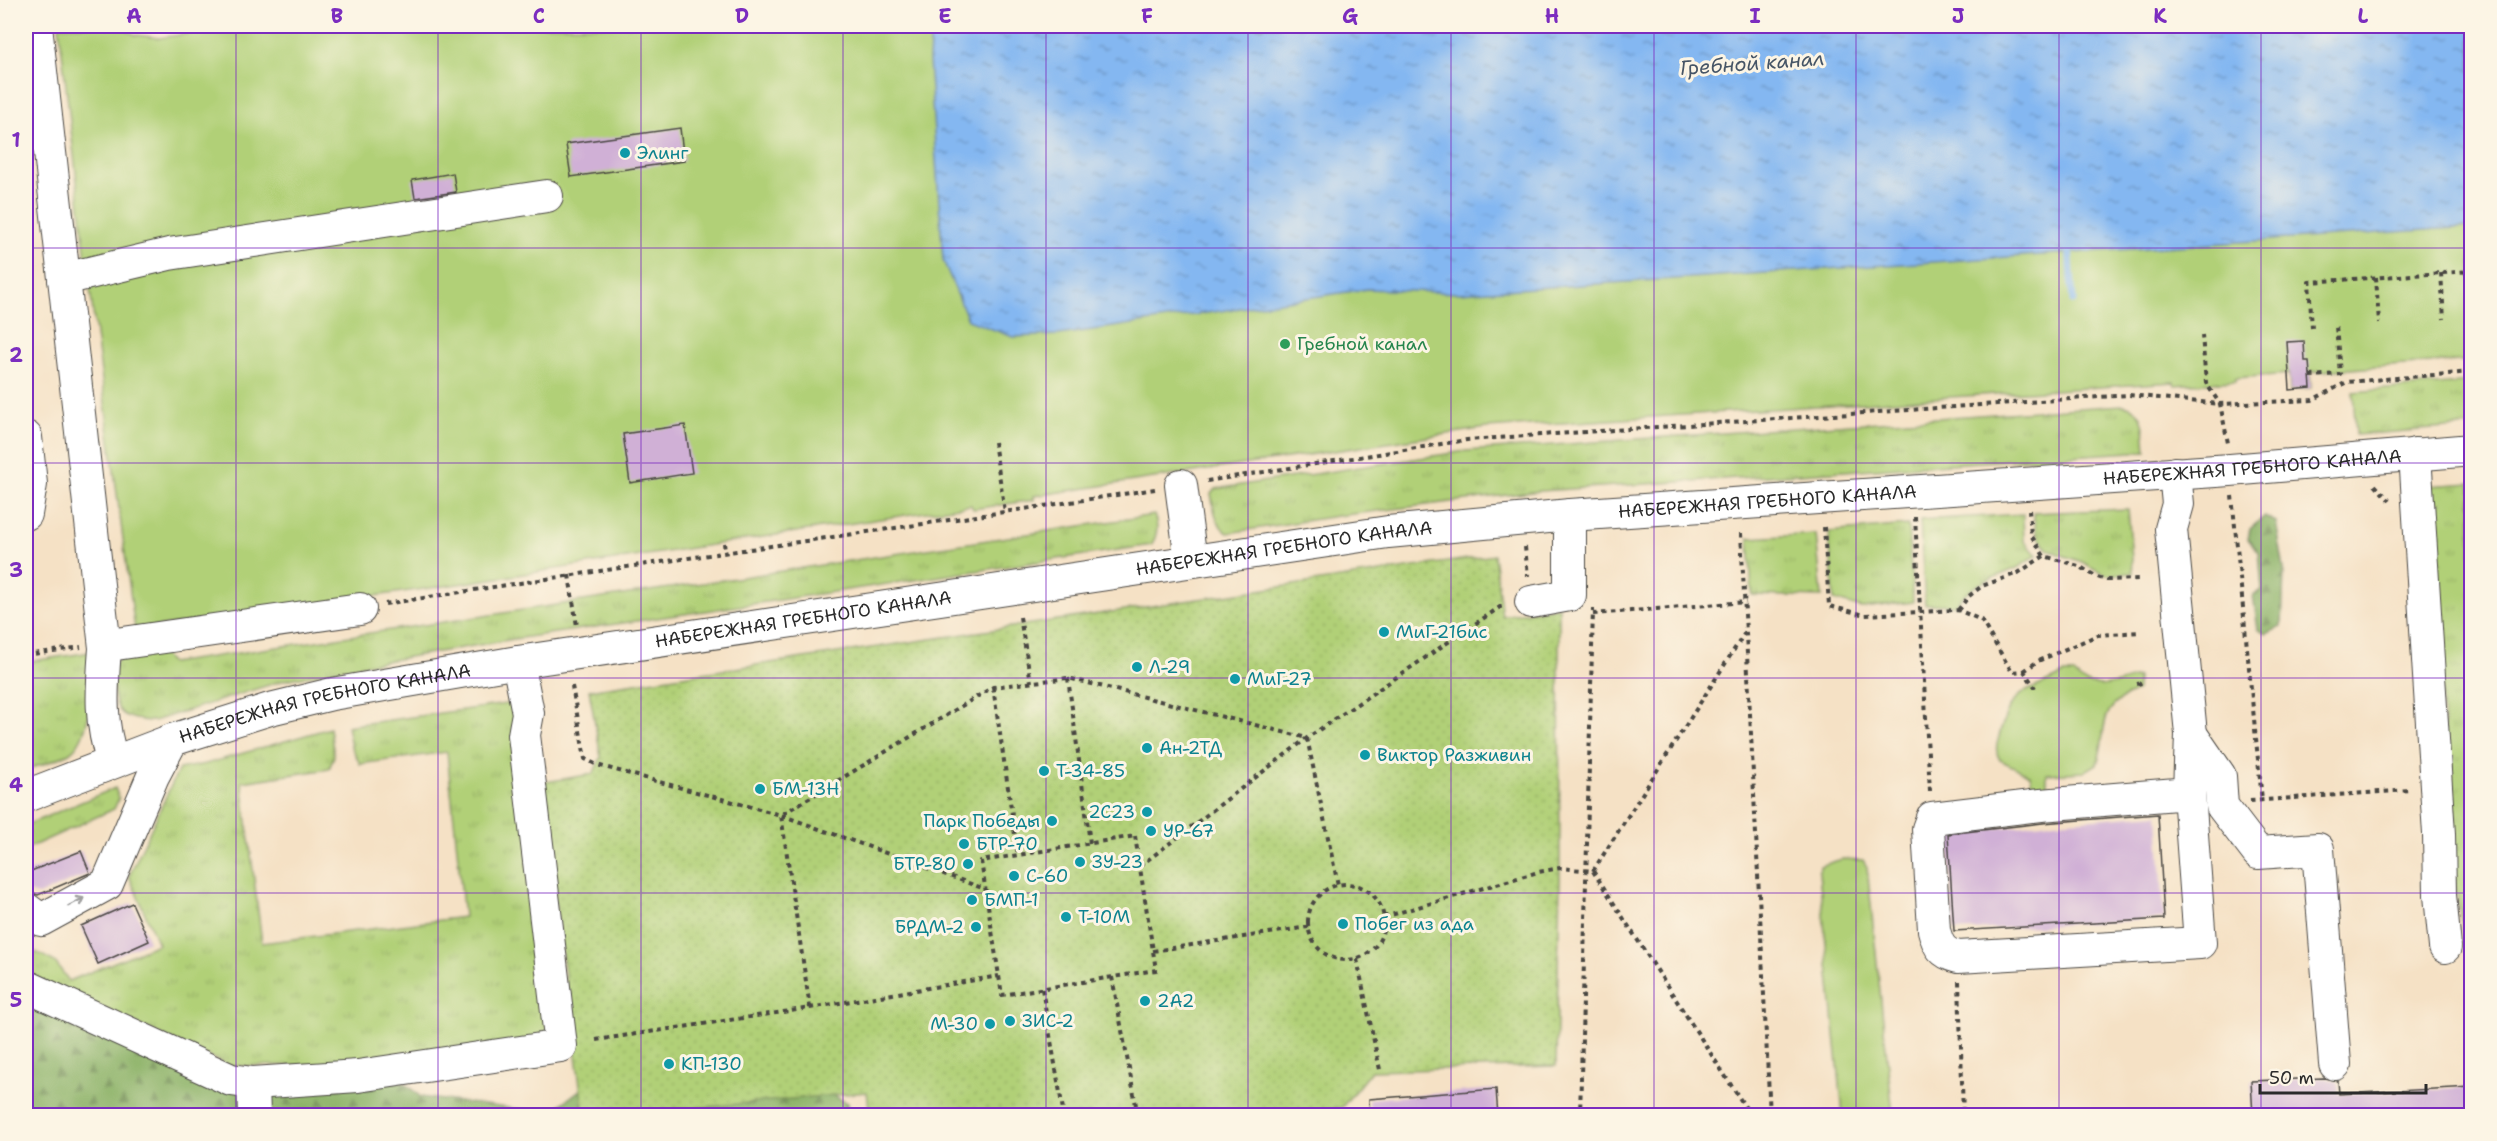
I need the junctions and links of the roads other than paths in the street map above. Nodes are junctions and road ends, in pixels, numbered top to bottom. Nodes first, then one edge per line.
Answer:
1 (36, 26) edge
2 (548, 196) dead end
3 (64, 279) junction
4 (26, 437) edge
5 (2472, 450) edge
6 (2415, 454) junction
7 (2175, 473) junction
8 (1181, 485) road end
9 (26, 514) edge
10 (1570, 515) junction
11 (1191, 561) junction
12 (1531, 602) road end
13 (360, 609) road end
14 (105, 648) junction
15 (518, 662) junction
16 (2191, 734) junction
17 (172, 740) junction
18 (113, 762) junction
19 (2189, 793) junction
20 (26, 796) edge
21 (26, 909) edge
22 (2445, 946) dead end
23 (26, 986) edge
24 (2335, 1064) dead end
25 (253, 1083) junction
26 (254, 1116) edge

1 - 3 street
2 - 3 street
3 - 14 street
4 - 9 street
5 - 6 street, НАБЕРЕЖНАЯ ГРЕБНОГО КАНАЛА
6 - 7 street, НАБЕРЕЖНАЯ ГРЕБНОГО КАНАЛА
6 - 22 street
7 - 10 street, НАБЕРЕЖНАЯ ГРЕБНОГО КАНАЛА
7 - 16 street
8 - 11 street
10 - 11 street, НАБЕРЕЖНАЯ ГРЕБНОГО КАНАЛА
10 - 12 street
11 - 15 street, НАБЕРЕЖНАЯ ГРЕБНОГО КАНАЛА
13 - 14 street
14 - 18 street
15 - 17 street, НАБЕРЕЖНАЯ ГРЕБНОГО КАНАЛА
15 - 25 street
16 - 19 street
16 - 24 street
17 - 18 street, НАБЕРЕЖНАЯ ГРЕБНОГО КАНАЛА
21 -> 17 street
18 - 20 street, НАБЕРЕЖНАЯ ГРЕБНОГО КАНАЛА
19 - 19 street
23 - 25 street
25 - 26 street

